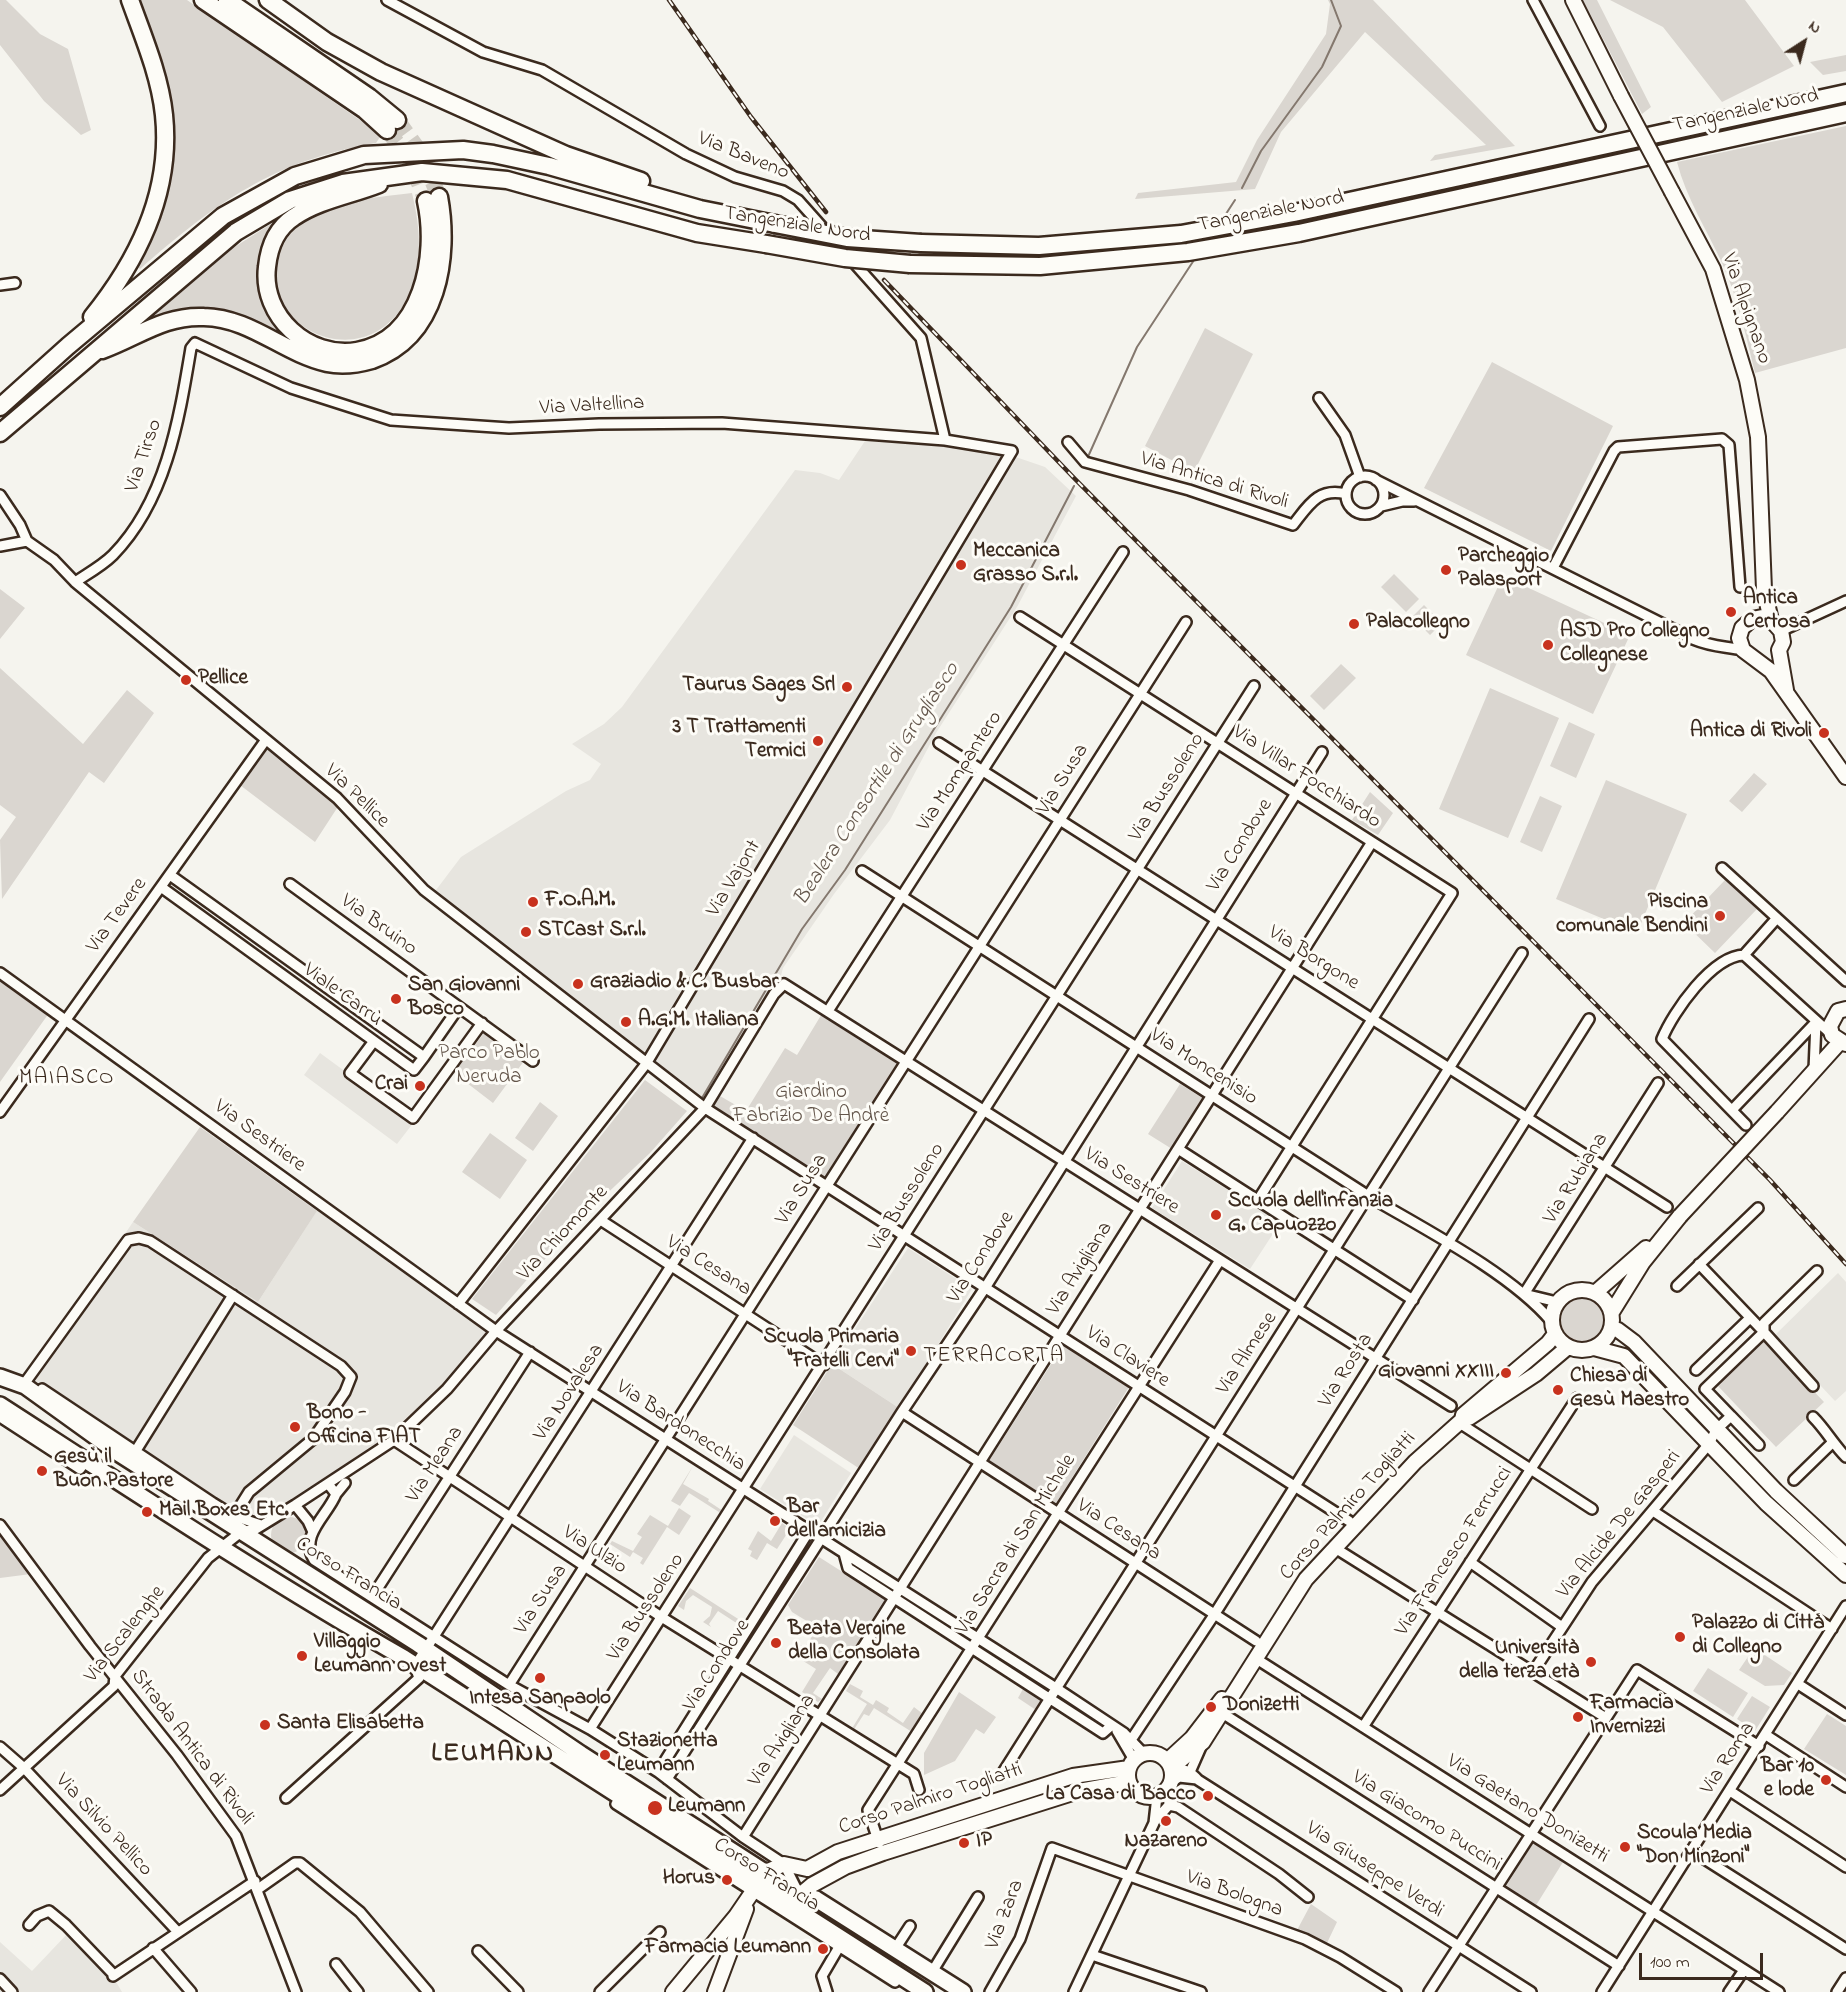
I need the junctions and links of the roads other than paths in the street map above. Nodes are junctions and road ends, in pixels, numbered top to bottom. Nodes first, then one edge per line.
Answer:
1 (130, 0) edge
2 (203, 0) edge
3 (227, 0) edge
4 (268, 0) edge
5 (387, 0) edge
6 (1533, 0) edge
7 (1573, 0) edge
8 (1846, 93) edge
9 (1846, 113) edge
10 (1600, 126) dead end
11 (406, 174) junction
12 (734, 214) junction
13 (15, 283) dead end
14 (0, 285) edge
15 (68, 346) junction
16 (191, 348) joint
17 (93, 354) junction
18 (1319, 398) dead end
19 (0, 407) edge
20 (0, 433) edge
21 (945, 440) junction
22 (1068, 442) dead end
23 (1012, 451) joint
24 (1360, 477) junction
25 (1376, 480) junction
26 (1346, 494) junction
27 (0, 495) edge
28 (1417, 502) junction
29 (1381, 506) junction
30 (27, 541) junction
31 (0, 546) edge
32 (1123, 552) dead end
33 (1553, 568) junction
34 (75, 582) junction
35 (1740, 587) dead end
36 (1764, 590) junction
37 (1846, 601) edge
38 (1020, 617) dead end
39 (1752, 619) junction
40 (1771, 620) junction
41 (1186, 622) dead end
42 (1781, 631) junction
43 (1741, 644) junction
44 (1063, 645) junction
45 (1779, 650) junction
46 (1759, 660) junction
47 (1254, 686) dead end
48 (1786, 690) junction
49 (1140, 694) junction
50 (265, 741) junction
51 (939, 743) dead end
52 (1218, 743) junction
53 (1322, 752) dead end
54 (983, 771) junction
55 (1846, 777) edge
56 (1296, 793) junction
57 (1060, 820) junction
58 (1372, 842) junction
59 (1722, 868) dead end
60 (1138, 869) junction
61 (862, 871) dead end
62 (170, 875) junction
63 (290, 884) dead end
64 (161, 888) junction
65 (903, 896) junction
66 (213, 906) junction
67 (1777, 918) junction
68 (204, 919) junction
69 (1217, 919) junction
70 (244, 928) junction
71 (235, 941) junction
72 (980, 946) junction
73 (1522, 953) dead end
74 (1744, 955) junction
75 (1293, 968) junction
76 (0, 973) edge
77 (1846, 981) edge
78 (792, 988) joint
79 (1058, 996) junction
80 (459, 1007) junction
81 (1846, 1009) edge
82 (828, 1011) junction
83 (1373, 1018) junction
84 (1589, 1019) dead end
85 (66, 1020) junction
86 (1816, 1022) junction
87 (482, 1023) junction
88 (1839, 1040) edge
89 (374, 1041) junction
90 (1137, 1047) junction
91 (424, 1056) junction
92 (533, 1061) dead end
93 (906, 1061) junction
94 (646, 1064) junction
95 (1452, 1068) junction
96 (1814, 1071) junction
97 (1658, 1083) dead end
98 (1212, 1095) junction
99 (705, 1108) junction
100 (1732, 1110) junction
101 (985, 1111) junction
102 (0, 1112) edge
103 (1528, 1117) junction
104 (1746, 1125) dead end
105 (753, 1138) junction
106 (1292, 1147) junction
107 (1178, 1149) junction
108 (1065, 1161) junction
109 (1606, 1167) junction
110 (827, 1186) junction
111 (1370, 1197) junction
112 (1257, 1200) junction
113 (1667, 1207) dead end
114 (1758, 1208) dead end
115 (1140, 1209) junction
116 (1680, 1216) junction
117 (602, 1221) junction
118 (904, 1237) junction
119 (1448, 1244) junction
120 (1335, 1250) junction
121 (1220, 1260) junction
122 (1699, 1264) junction
123 (672, 1266) junction
124 (1817, 1271) dead end
125 (1677, 1286) dead end
126 (985, 1288) junction
127 (1596, 1292) junction
128 (1524, 1294) junction
129 (233, 1295) junction
130 (1413, 1300) junction
131 (1557, 1302) junction
132 (458, 1304) junction
133 (1298, 1309) junction
134 (746, 1312) junction
135 (1611, 1312) junction
136 (1750, 1318) junction
137 (1553, 1327) junction
138 (1611, 1328) junction
139 (496, 1331) junction
140 (1764, 1332) junction
141 (1060, 1337) junction
142 (1568, 1347) junction
143 (1594, 1348) junction
144 (530, 1352) junction
145 (1376, 1359) junction
146 (824, 1365) junction
147 (0, 1368) edge
148 (1696, 1370) dead end
149 (0, 1377) edge
150 (27, 1380) junction
151 (1813, 1386) dead end
152 (1139, 1387) junction
153 (592, 1392) junction
154 (1577, 1398) dead end
155 (0, 1405) edge
156 (1451, 1406) dead end
157 (902, 1412) junction
158 (1731, 1416) junction
159 (0, 1417) edge
160 (1813, 1417) dead end
161 (1460, 1421) junction
162 (1716, 1430) junction
163 (1216, 1437) junction
164 (665, 1439) junction
165 (394, 1440) junction
166 (1832, 1443) junction
167 (1709, 1444) junction
168 (1759, 1445) dead end
169 (135, 1452) junction
170 (1846, 1457) edge
171 (84, 1462) junction
172 (981, 1463) junction
173 (1530, 1470) junction
174 (449, 1478) junction
175 (1794, 1480) dead end
176 (345, 1483) dead end
177 (329, 1485) junction
178 (1294, 1487) junction
179 (744, 1490) junction
180 (336, 1494) junction
181 (295, 1505) junction
182 (1592, 1509) dead end
183 (1653, 1511) junction
184 (1058, 1514) junction
185 (234, 1516) junction
186 (511, 1518) junction
187 (1349, 1521) dead end
188 (0, 1525) edge
189 (261, 1525) junction
190 (809, 1531) junction
191 (241, 1532) junction
192 (313, 1532) junction
193 (821, 1538) junction
194 (221, 1545) junction
195 (1335, 1548) junction
196 (844, 1553) junction
197 (1846, 1556) edge
198 (1470, 1562) junction
199 (1135, 1564) junction
200 (585, 1566) junction
201 (1846, 1575) edge
202 (901, 1589) junction
203 (372, 1597) junction
204 (895, 1599) junction
205 (1846, 1606) edge
206 (1437, 1613) junction
207 (1214, 1614) junction
208 (663, 1618) junction
209 (1562, 1627) junction
210 (1832, 1629) junction
211 (978, 1639) junction
212 (1256, 1641) dead end
213 (430, 1644) junction
214 (972, 1650) junction
215 (1255, 1658) junction
216 (729, 1659) junction
217 (415, 1666) junction
218 (740, 1666) junction
219 (1533, 1672) junction
220 (115, 1676) junction
221 (1798, 1684) junction
222 (508, 1685) junction
223 (1056, 1688) junction
224 (1049, 1697) junction
225 (1218, 1711) junction
226 (1846, 1715) edge
227 (821, 1716) junction
228 (1606, 1718) junction
229 (1112, 1725) junction
230 (1364, 1727) junction
231 (590, 1729) junction
232 (1766, 1735) junction
233 (1131, 1740) junction
234 (1203, 1742) junction
235 (1759, 1746) junction
236 (0, 1747) edge
237 (577, 1760) junction
238 (898, 1764) junction
239 (1169, 1764) junction
240 (1134, 1766) junction
241 (24, 1768) junction
242 (658, 1772) junction
243 (1191, 1772) junction
244 (1002, 1774) dead end
245 (667, 1779) junction
246 (1198, 1780) junction
247 (1846, 1787) edge
248 (1165, 1789) junction
249 (0, 1790) edge
250 (919, 1791) dead end
251 (1730, 1791) junction
252 (286, 1798) dead end
253 (1169, 1805) junction
254 (1154, 1823) junction
255 (1530, 1833) junction
256 (743, 1837) junction
257 (878, 1839) junction
258 (1052, 1848) joint
259 (1692, 1851) junction
260 (883, 1853) junction
261 (784, 1864) junction
262 (1846, 1867) edge
263 (1130, 1876) junction
264 (256, 1885) junction
265 (756, 1887) junction
266 (1496, 1888) junction
267 (978, 1897) dead end
268 (1308, 1897) dead end
269 (795, 1900) junction
270 (1653, 1912) junction
271 (29, 1925) dead end
272 (910, 1926) dead end
273 (177, 1931) junction
274 (660, 1932) dead end
275 (727, 1939) junction
276 (1459, 1946) junction
277 (839, 1947) junction
278 (153, 1948) junction
279 (895, 1949) junction
280 (1846, 1949) edge
281 (478, 1951) dead end
282 (1092, 1955) junction
283 (336, 1964) dead end
284 (1619, 1966) junction
285 (1744, 1970) junction
286 (932, 1972) junction
287 (899, 1975) junction
288 (1846, 1978) edge
289 (0, 1979) edge
290 (12, 1992) edge
291 (191, 1992) edge
292 (296, 1992) edge
293 (358, 1992) edge
294 (428, 1992) edge
295 (518, 1992) edge
296 (600, 1992) edge
297 (673, 1992) edge
298 (716, 1992) edge
299 (827, 1992) edge
300 (925, 1992) edge
301 (963, 1992) edge
302 (990, 1992) edge
303 (1074, 1992) edge
304 (1201, 1992) edge
305 (1396, 1992) edge
306 (1429, 1992) edge
307 (1531, 1992) edge
308 (1602, 1992) edge
309 (1729, 1992) edge
310 (1779, 1992) edge
311 (1837, 1992) edge

1 - 15 highway
2 - 3 highway
4 - 12 highway
5 - 21 street, Via Baveno
6 - 10 street
7 - 36 street, Via Alpignano, bridge
8 - 12 highway, Tangenziale Nord, bridge
9 - 11 highway, Tangenziale Nord, bridge
11 - 17 highway
11 - 17 highway
12 - 15 highway
13 - 14 street
15 - 19 highway
16 - 21 street, Via Valtellina
16 - 34 street, Via Tirso
17 - 20 highway
18 - 24 street
21 - 23 street, Via Valtellina
22 - 26 street, Via Antica di Rivoli
23 - 94 street, Via Vajont
24 - 25 street
24 - 26 street
25 - 28 street
25 - 29 street
26 - 29 street
27 - 30 street, Via Pellice
28 - 29 street
28 - 33 street
30 - 31 street
30 - 34 street, Via Pellice
32 - 44 street, Via Mompantero
33 - 35 street
33 - 43 street
34 - 50 street, Via Pellice
36 - 39 street
36 - 40 street
37 - 42 street
38 - 44 street, Via Villar Focchiardo
39 - 40 street
39 - 43 street
40 - 42 street
41 - 49 street, Via Susa
42 - 45 street
43 - 46 street
44 - 49 street, Via Villar Focchiardo
44 - 54 street, Via Mompantero
45 - 46 street
45 - 48 street
46 - 48 street
47 - 52 street, Via Bussoleno
48 - 55 street
49 - 52 street, Via Villar Focchiardo
49 - 57 street, Via Susa
50 - 62 street, Via Tevere
50 - 94 street, Via Pellice
51 - 54 street, Via Borgone
52 - 56 street, Via Villar Focchiardo
52 - 60 street, Via Bussoleno
53 - 56 street, Via Condove
54 - 57 street, Via Borgone
54 - 65 street, Via Mompantero
56 - 58 street, Via Villar Focchiardo
56 - 69 street, Via Condove
57 - 60 street, Via Borgone
57 - 72 street, Via Susa
58 - 75 street, Via Avigliana
58 - 83 street, Via Villar Focchiardo
59 - 67 street
60 - 69 street, Via Borgone
60 - 79 street, Via Bussoleno
61 - 65 street, Via Moncenisio
62 - 64 street, Via Tevere
62 - 66 street, Viale Carrù
63 - 80 street, Via Bruino
64 - 68 street, Viale Carrù
64 - 85 street, Via Tevere
65 - 72 street, Via Moncenisio
65 - 82 street, Via Mompantero
66 - 68 street
66 - 70 street, Viale Carrù
67 - 74 street
67 - 77 street
68 - 71 street, Viale Carrù
69 - 75 street, Via Borgone
69 - 90 street, Via Condove
70 - 71 street
70 - 91 street, Viale Carrù
71 - 89 street, Viale Carrù
72 - 79 street, Via Moncenisio
72 - 93 street, Via Susa
73 - 95 street, Via Almese
74 - 86 street
74 - 100 street
75 - 83 street, Via Borgone
75 - 98 street, Via Avigliana
76 - 85 street, Via Sestriere
78 - 82 street, Via Sestriere
78 - 99 street, Via Chiomonte
79 - 90 street, Via Moncenisio
79 - 101 street, Via Bussoleno
80 - 87 street, Via Bruino
80 - 91 street
81 - 88 street
82 - 93 street, Via Sestriere
83 - 95 street, Via Borgone
83 - 106 street
84 - 103 street, Via Rosta
85 - 102 street, Via Tevere
85 - 132 street, Via Sestriere
86 - 88 street
86 - 96 street
86 - 100 street
87 - 89 street
87 - 92 street, Via Bruino
88 - 96 street
89 - 91 street, Viale Carrù
90 - 98 street, Via Moncenisio
90 - 108 street, Via Condove
93 - 101 street, Via Sestriere
93 - 110 street, Via Susa
94 - 99 street, Via Pellice
94 - 132 street, Via Vajont
95 - 103 street, Via Borgone
95 - 111 street, Via Almese
96 - 116 street, bridge
97 - 109 street, Via Rubiana
98 - 106 street, Via Moncenisio
98 - 107 street, Via Avigliana
99 - 105 street, Via Claviere
99 - 117 street, Via Chiomonte
100 - 104 street
101 - 108 street, Via Sestriere
101 - 118 street, Via Bussoleno
103 - 109 street, Via Borgone
103 - 119 street, Via Rosta
105 - 110 street, Via Claviere
105 - 123 street, Via Novalesa
106 - 111 street, Via Moncenisio
106 - 112 street
107 - 112 street
107 - 115 street, Via Avigliana
108 - 115 street, Via Sestriere
108 - 126 street, Via Condove
109 - 113 street, Via Borgone
109 - 128 street, Via Rubiana
110 - 118 street, Via Claviere
110 - 134 street, Via Susa
111 - 119 street, Via Moncenisio
111 - 120 street, Via Almese
112 - 120 street
114 - 122 street
115 - 121 street, Via Sestriere
115 - 141 street, Via Avigliana
116 - 127 street
116 - 135 street
117 - 123 street, Via Cesana
117 - 139 street, Via Chiomonte
118 - 126 street, Via Claviere
118 - 146 street, Via Bussoleno
119 - 128 street, Via Moncenisio
119 - 130 street, Via Rosta
120 - 130 street
120 - 133 street, Via Almese
121 - 133 street, Via Sestriere
121 - 152 street, Via Sacra di San Michele
122 - 125 street
122 - 136 street
123 - 134 street, Via Cesana
123 - 153 street, Via Novalesa
124 - 140 street
126 - 141 street, Via Claviere
126 - 157 street, Via Condove
127 - 131 street
127 - 135 street
128 - 131 street, Via Moncenisio
128 - 137 street, Via Moncenisio
129 - 150 street
129 - 169 street
129 - 185 street
130 - 145 street, Via Rosta
131 - 137 street
132 - 139 street, Via Sestriere
133 - 145 street, Via Sestriere
133 - 163 street, Via Almese
134 - 146 street, Via Cesana
134 - 164 street, Via Susa
135 - 138 street
136 - 140 street
136 - 148 street
137 - 142 street
137 - 161 street, Corso Palmiro Togliatti
138 - 143 street
138 - 162 street
139 - 144 street, Via Bardonecchia
139 - 165 street, Via Chiomonte
140 - 151 street
140 - 158 street
141 - 152 street, Via Claviere
141 - 172 street, Via Avigliana
142 - 143 street
142 - 161 street, Corso Palmiro Togliatti
143 - 167 street
144 - 153 street, Via Bardonecchia
144 - 174 street, Via Meana
145 - 156 street, Via Sestriere
145 - 178 street, Via Rosta
146 - 179 street, Via Bussoleno
147 - 150 street
149 - 191 main road, Corso Francia
150 - 169 street
152 - 163 street, Via Claviere
152 - 184 street, Via Sacra di San Michele
153 - 164 street, Via Bardonecchia
153 - 186 street, Via Novalesa
154 - 173 street, Via Francesco Ferrucci
155 - 171 main road, Corso Francia
157 - 172 street, Via Cesana
157 - 193 street, Via Condove
158 - 162 street
158 - 168 street
159 - 171 street, Corso Francia
160 - 166 street
161 - 173 street
161 - 195 street, Corso Palmiro Togliatti
162 - 167 street, Via Alcide De Gasperi
162 - 197 street
163 - 178 street, Via Claviere
163 - 199 street, Via Almese
164 - 179 street, Via Bardonecchia
164 - 200 street, Via Susa
165 - 174 street, Via Ulzio
165 - 177 street, Via Chiomonte
166 - 170 street
166 - 175 street
167 - 183 street, Via Alcide De Gasperi
167 - 201 street
169 - 185 street
171 - 194 main road, Corso Francia
172 - 184 street, Via Cesana
172 - 202 street, Via Avigliana
173 - 182 street
173 - 198 street, Via Francesco Ferrucci
174 - 186 street, Via Ulzio
174 - 203 street, Via Meana
176 - 180 street
177 - 180 street
177 - 181 street, Via Chiomonte
178 - 187 street, Via Claviere
178 - 207 street, Via Rosta
179 - 190 street, Via Bardonecchia
179 - 208 street, Via Bussoleno
180 - 192 street
181 - 189 street, Via Chiomonte
181 - 192 street
183 - 209 street, Via Alcide De Gasperi
183 - 210 street
184 - 199 street, Via Cesana
184 - 211 street, Via Sacra di San Michele
185 - 189 street
186 - 200 street, Via Ulzio
186 - 213 street, Via Novalesa
188 - 220 street, Strada Antica di Rivoli
189 - 191 street, Via Chiomonte
190 - 193 street, Via Bardonecchia
190 - 216 street, Via Condove
191 - 194 street, Via Chiomonte
191 - 213 main road, Corso Francia
192 - 203 street, Corso Francia
193 - 196 street, Via Bardonecchia
193 - 218 street, Via Condove
194 - 217 main road, Corso Francia
194 - 220 street, Via Scalenghe
195 - 206 street
195 - 215 street, Corso Palmiro Togliatti
196 - 202 street, Via Bardonecchia
196 - 204 street, Via Bardonecchia
198 - 206 street, Via Francesco Ferrucci
198 - 209 street
199 - 207 street, Via Cesana
199 - 223 street, Via Almese
200 - 208 street, Via Ulzio
200 - 222 street, Via Susa
202 - 204 street, Via Avigliana
202 - 211 street, Via Bardonecchia
203 - 213 street, Corso Francia
204 - 214 street, Via Bardonecchia
204 - 227 street, Via Avigliana
205 - 210 street, Via Roma
206 - 219 street
206 - 230 street, Via Francesco Ferrucci
207 - 212 street, Via Cesana
207 - 233 street, Via Rosta
208 - 216 street, Via Ulzio
208 - 231 street, Via Bussoleno
209 - 219 street, Via Alcide De Gasperi
210 - 221 street, Via Roma
211 - 214 street, Via Sacra di San Michele
211 - 223 street, Via Bardonecchia
213 - 217 street, Via Novalesa
213 - 222 street, Corso Francia
213 - 237 main road, Corso Francia
214 - 224 street, Via Bardonecchia
214 - 238 street, Via Sacra di San Michele
215 - 225 street, Corso Palmiro Togliatti
215 - 230 street, Via Gaetano Donizetti
216 - 218 street, Via Ulzio
216 - 242 street, Via Condove
217 - 237 main road, Corso Francia
217 - 252 street
218 - 227 street, Via Ulzio
218 - 245 street, Via Condove
219 - 228 street
220 - 241 street, Via Scalenghe
220 - 264 street, Strada Antica di Rivoli
221 - 226 street
221 - 232 street, Via Roma
222 - 231 street, Corso Francia
223 - 224 street, Via Almese
223 - 229 street, Via Bardonecchia
224 - 229 street, Via Bardonecchia
224 - 244 street, Via Almese
225 - 234 street, Corso Palmiro Togliatti
225 - 239 street, Corso Palmiro Togliatti
225 - 266 street, Via Giacomo Puccini
227 - 238 street, Via Ulzio
227 - 256 street, Via Avigliana
228 - 235 street
228 - 255 street
229 - 233 street, Via Bardonecchia
229 - 240 street, Via Bardonecchia
230 - 255 street, Via Gaetano Donizetti
231 - 242 street, Corso Francia
232 - 235 street, Via Roma
232 - 247 street
233 - 240 street, Via Bardonecchia
234 - 239 street, Corso Palmiro Togliatti
234 - 243 street, Corso Palmiro Togliatti
235 - 251 street, Via Roma
236 - 241 street, Via Silvio Pellico
237 - 265 main road, Corso Francia
237 - 265 main road, Corso Francia
238 - 250 street, Via Ulzio
238 - 257 street, Via Sacra di San Michele
239 - 240 street
239 - 243 street
239 - 248 street
240 - 248 street
240 - 257 street, Corso Palmiro Togliatti
240 - 260 street, Corso Palmiro Togliatti
241 - 249 street, Via Scalenghe
241 - 273 street, Via Silvio Pellico
242 - 245 street, Corso Francia
243 - 246 street, Via Giuseppe Verdi
245 - 256 street, Corso Francia
246 - 248 street
246 - 276 street, Via Giuseppe Verdi
248 - 253 street
248 - 254 street
251 - 259 street, Via Roma
251 - 262 street
253 - 254 street
253 - 268 street
254 - 263 street
255 - 266 street
255 - 270 street, Via Gaetano Donizetti
256 - 261 street, Corso Francia
257 - 260 street, Via Sacra di San Michele
257 - 261 street, Corso Palmiro Togliatti
258 - 263 street, Via Bologna
258 - 302 street, Via Zara
259 - 270 street, Via Roma
259 - 280 street
260 - 269 street, Corso Palmiro Togliatti
261 - 265 street, Corso Palmiro Togliatti
261 - 269 street, Corso Francia
263 - 282 street
263 - 305 street, Via Bologna
264 - 273 street
264 - 292 street, Strada Antica di Rivoli
264 - 294 street
265 - 269 main road, Corso Francia
265 - 275 street
265 - 277 street, Corso Francia
266 - 276 street
266 - 284 street, Via Giacomo Puccini
267 - 286 street
269 - 279 main road, Corso Francia
269 - 287 main road, Corso Francia
270 - 284 street, Via Roma
270 - 285 street, Via Gaetano Donizetti
271 - 278 street
272 - 279 street
273 - 278 street
274 - 296 street
275 - 297 street
275 - 298 street
276 - 306 street
276 - 307 street, Via Giuseppe Verdi
277 - 287 street, Corso Francia
277 - 299 street
278 - 291 street
279 - 286 main road, Corso Francia
281 - 295 street
282 - 303 street
282 - 304 street
283 - 293 street
284 - 308 street, Via Roma
285 - 309 street
285 - 310 street, Via Gaetano Donizetti
286 - 301 main road, Corso Francia
287 - 300 main road, Corso Francia
288 - 311 street
289 - 290 street

